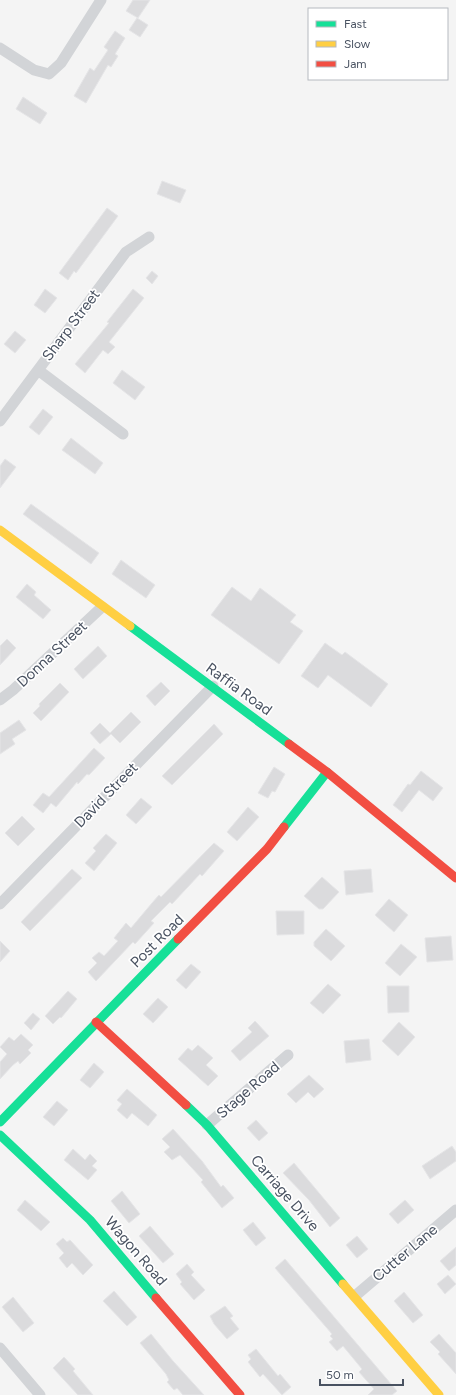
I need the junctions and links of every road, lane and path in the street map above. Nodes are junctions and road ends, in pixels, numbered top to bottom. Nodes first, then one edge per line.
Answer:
1 (101, 0) edge
2 (0, 48) edge
3 (149, 238) dead end
4 (38, 370) junction
5 (0, 421) edge
6 (123, 434) dead end
7 (0, 530) edge
8 (102, 607) junction
9 (213, 686) junction
10 (0, 700) edge
11 (327, 772) junction
12 (456, 878) edge
13 (0, 904) edge
14 (96, 1022) junction
15 (288, 1055) dead end
16 (0, 1122) edge
17 (207, 1125) junction
18 (0, 1135) edge
19 (456, 1210) edge
20 (355, 1296) junction
21 (2, 1354) edge
22 (40, 1395) edge
23 (240, 1395) edge
24 (439, 1395) edge

1 - 2 street
3 - 4 street, Sharp Street
4 - 5 street, Sharp Street
4 - 6 street
7 - 8 street, Raffia Road
8 - 9 street, Raffia Road
8 - 10 street, Donna Street
9 - 11 street, Raffia Road
9 - 13 street, David Street
11 - 12 street, Raffia Road
11 - 14 street, Post Road
14 - 16 street, Post Road
14 - 17 street, Carriage Drive
15 - 17 street, Stage Road
17 - 20 street, Carriage Drive
18 - 23 street, Wagon Road
19 - 20 street, Cutter Lane
20 - 24 street, Carriage Drive
21 - 22 street

